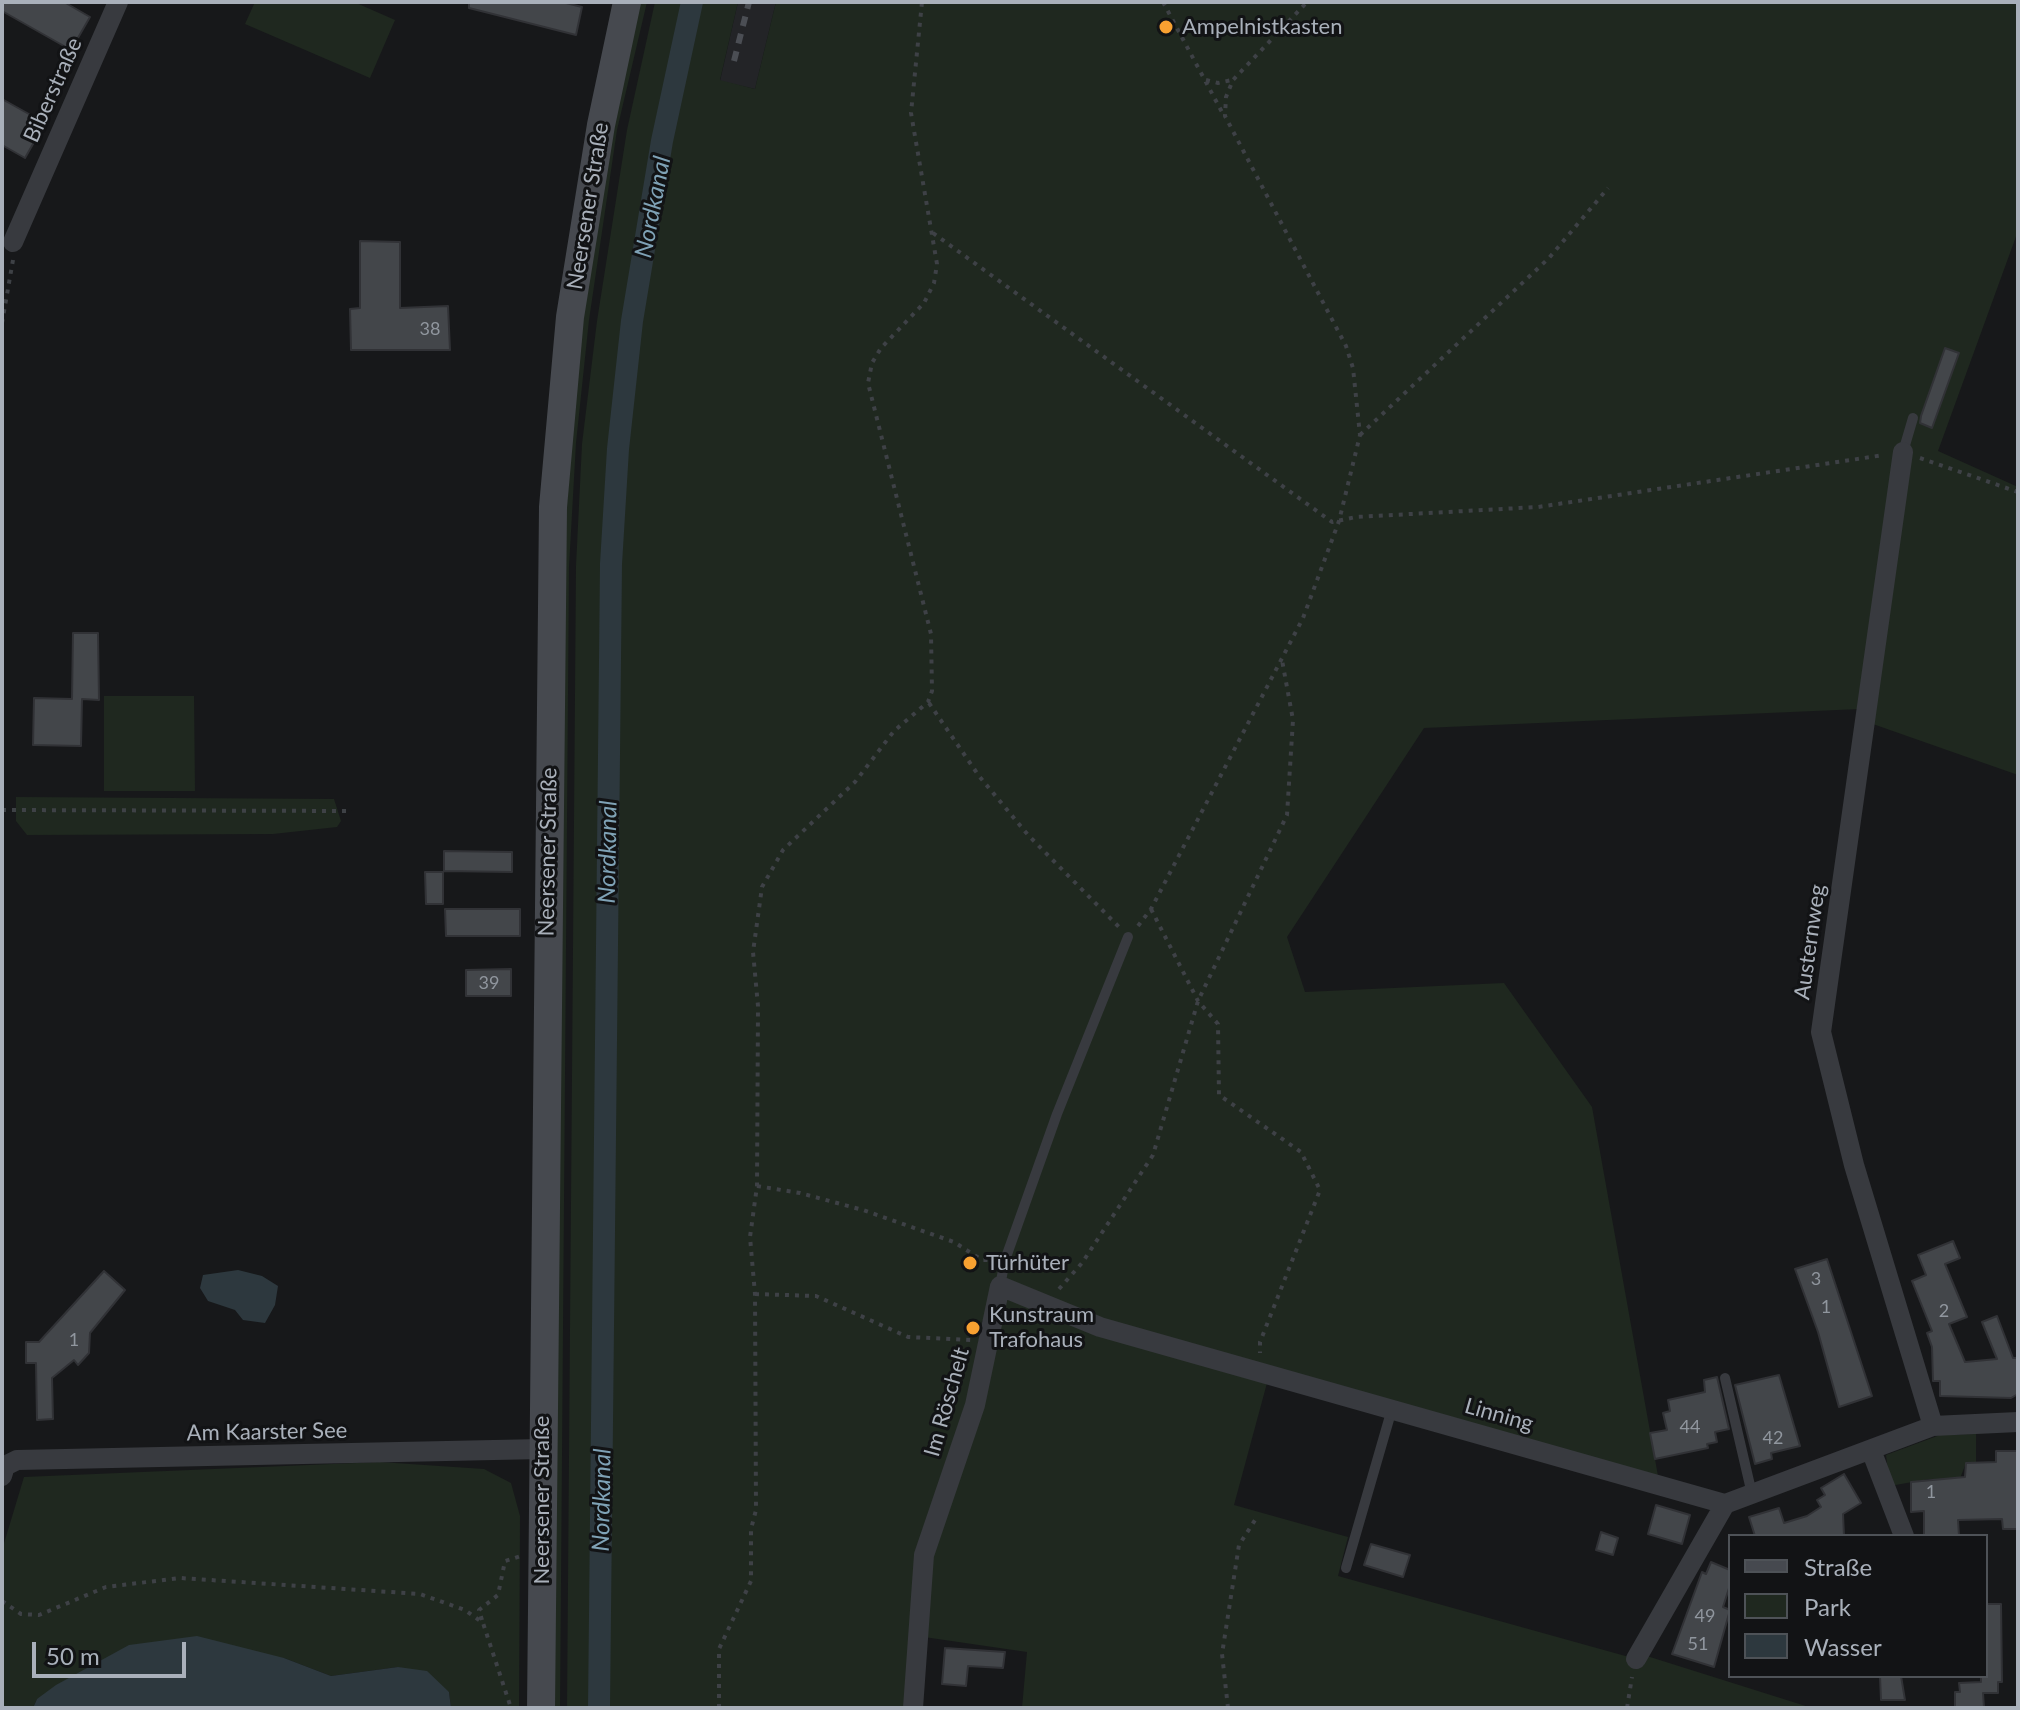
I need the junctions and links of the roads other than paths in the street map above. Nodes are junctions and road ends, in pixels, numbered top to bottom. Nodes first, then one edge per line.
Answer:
1 (118, 2) edge
2 (627, 2) edge
3 (13, 242) road end
4 (1913, 418) dead end
5 (1903, 452) joint
6 (1128, 937) road end
7 (1000, 1286) junction
8 (1725, 1378) dead end
9 (1392, 1409) junction
10 (2018, 1422) edge
11 (1933, 1426) junction
12 (542, 1449) junction
13 (1871, 1450) junction
14 (2, 1476) edge
15 (1752, 1494) junction
16 (1725, 1504) junction
17 (1903, 1534) edge
18 (1346, 1568) dead end
19 (1636, 1659) road end
20 (541, 1708) edge
21 (913, 1708) edge

1 - 3 street, Biberstraße
2 - 12 main road, Neersener Straße
4 - 5 lane
5 - 11 street, Austernweg
6 - 7 lane
7 - 9 street, Linning
7 - 21 street, Im Röschelt
8 - 15 lane
9 - 16 street, Linning
9 - 18 lane
10 - 11 street
11 - 13 street
12 - 14 street, Am Kaarster See
12 - 20 main road, Neersener Straße
13 - 15 street
13 - 17 street
15 - 16 street
16 - 19 street

